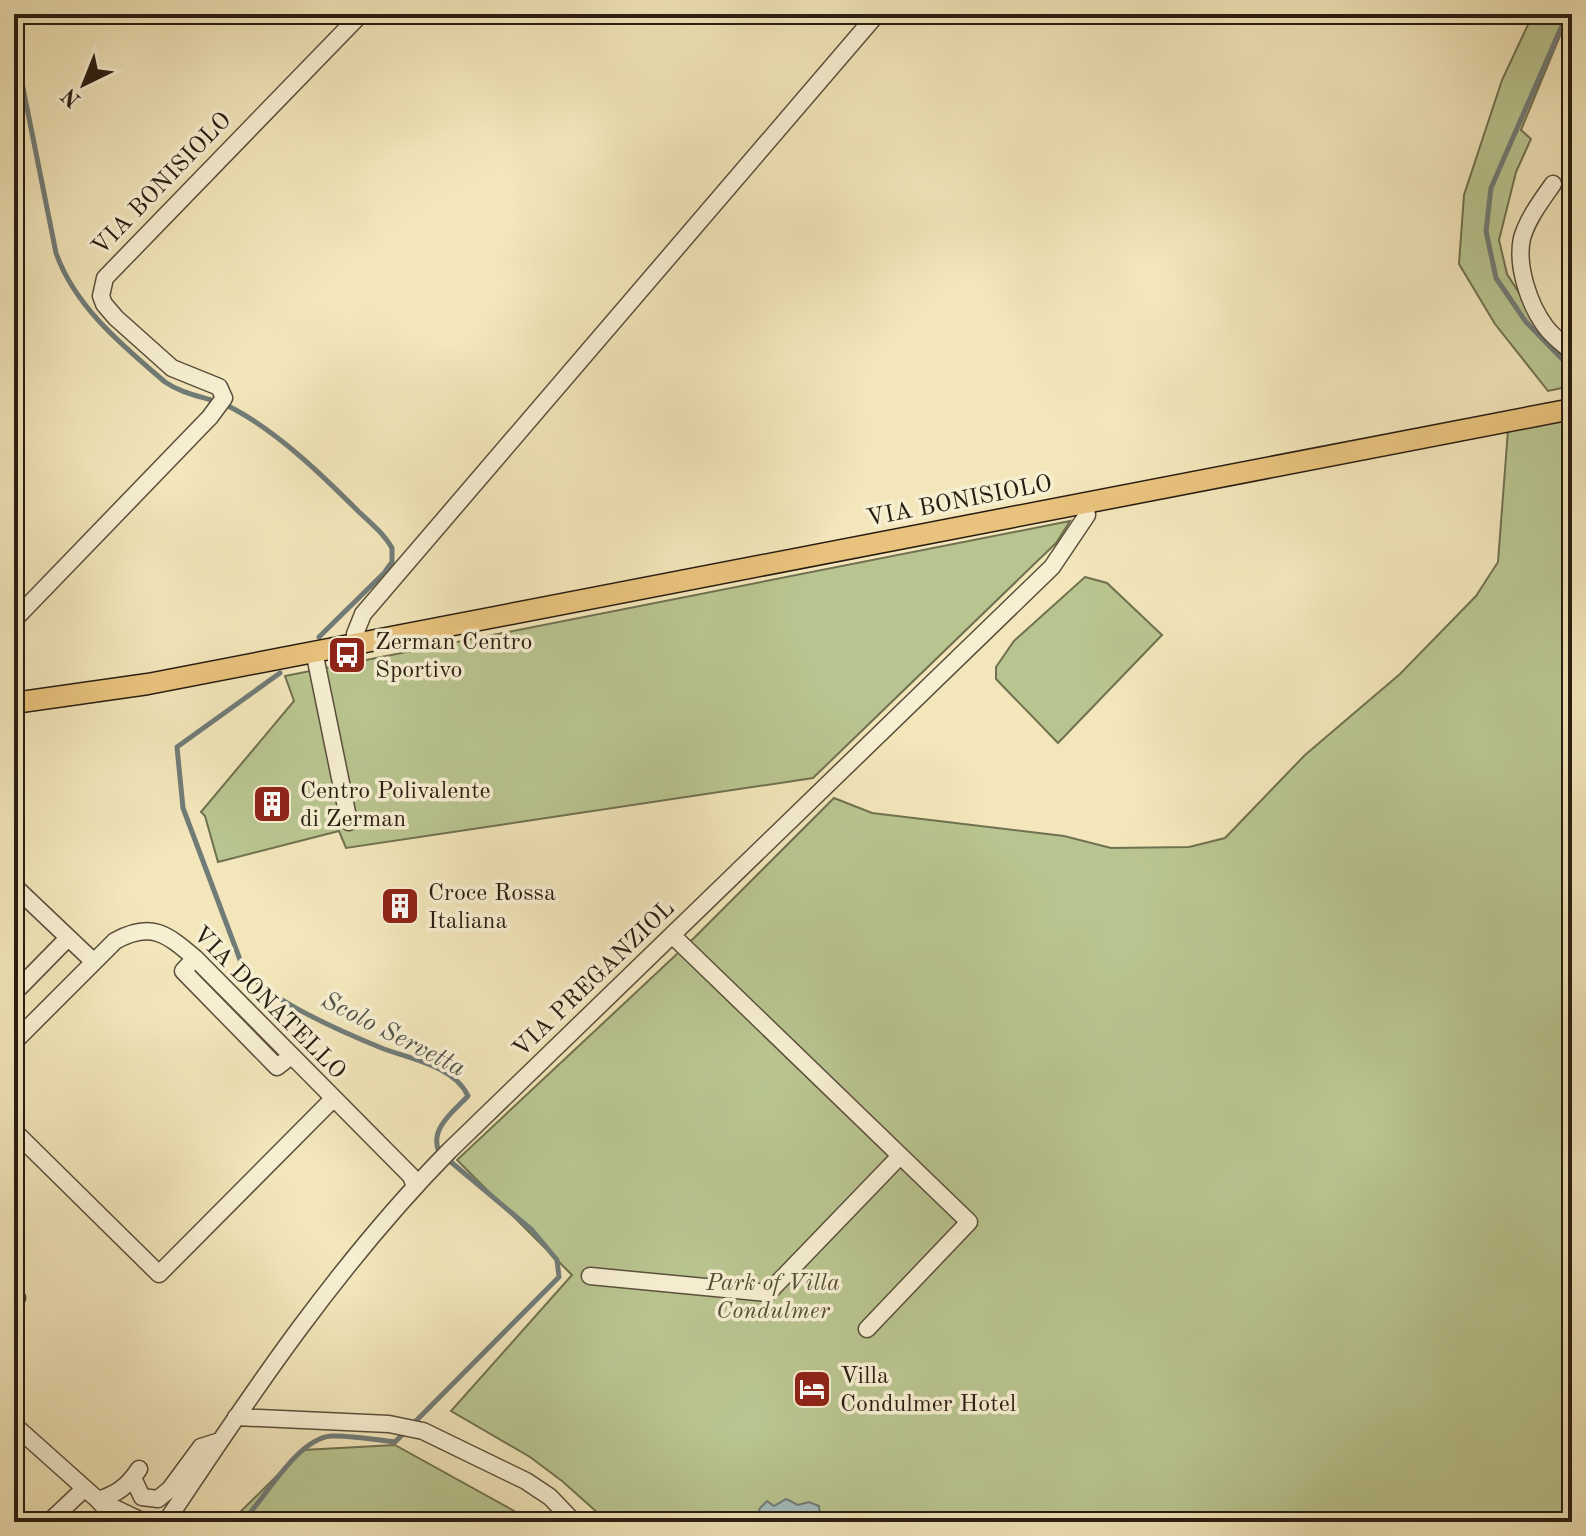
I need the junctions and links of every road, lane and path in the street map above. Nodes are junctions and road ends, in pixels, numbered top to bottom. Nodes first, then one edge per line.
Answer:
1 (361, 14) edge
2 (877, 14) edge
3 (1553, 184) dead end
4 (1572, 352) edge
5 (1572, 409) edge
6 (1084, 502) junction
7 (14, 620) edge
8 (357, 643) junction
9 (314, 651) junction
10 (14, 703) edge
11 (349, 822) dead end
12 (14, 886) edge
13 (672, 935) junction
14 (68, 938) junction
15 (94, 962) junction
16 (14, 993) edge
17 (14, 1042) edge
18 (333, 1099) junction
19 (14, 1131) edge
20 (900, 1156) junction
21 (416, 1180) junction
22 (590, 1276) dead end
23 (867, 1329) dead end
24 (236, 1417) junction
25 (14, 1425) edge
26 (220, 1441) junction
27 (84, 1489) junction
28 (98, 1500) junction
29 (49, 1522) edge
30 (118, 1522) edge
31 (144, 1522) edge
32 (166, 1522) edge
33 (574, 1522) edge

1 - 7 street, VIA BONISIOLO
2 - 8 street
3 - 4 street
5 - 6 main road, VIA BONISIOLO
6 - 8 main road, VIA BONISIOLO
6 - 13 street, VIA PREGANZIOL
8 - 9 main road, VIA BONISIOLO
9 - 10 main road, VIA BONISIOLO
9 - 11 street
12 - 14 street
13 - 20 street
13 - 21 street, VIA PREGANZIOL
14 - 15 street
14 - 16 street
15 - 17 street, VIA DONATELLO
15 - 18 street, VIA DONATELLO
18 - 19 street
18 - 21 street, VIA DONATELLO
20 - 22 street
20 - 23 street
21 - 24 street, VIA PREGANZIOL
24 - 26 street, VIA PREGANZIOL
24 - 33 street
25 - 27 street
26 - 28 street
26 - 32 street, VIA PREGANZIOL
27 - 28 street
27 - 29 street
28 - 30 street
28 - 31 street

